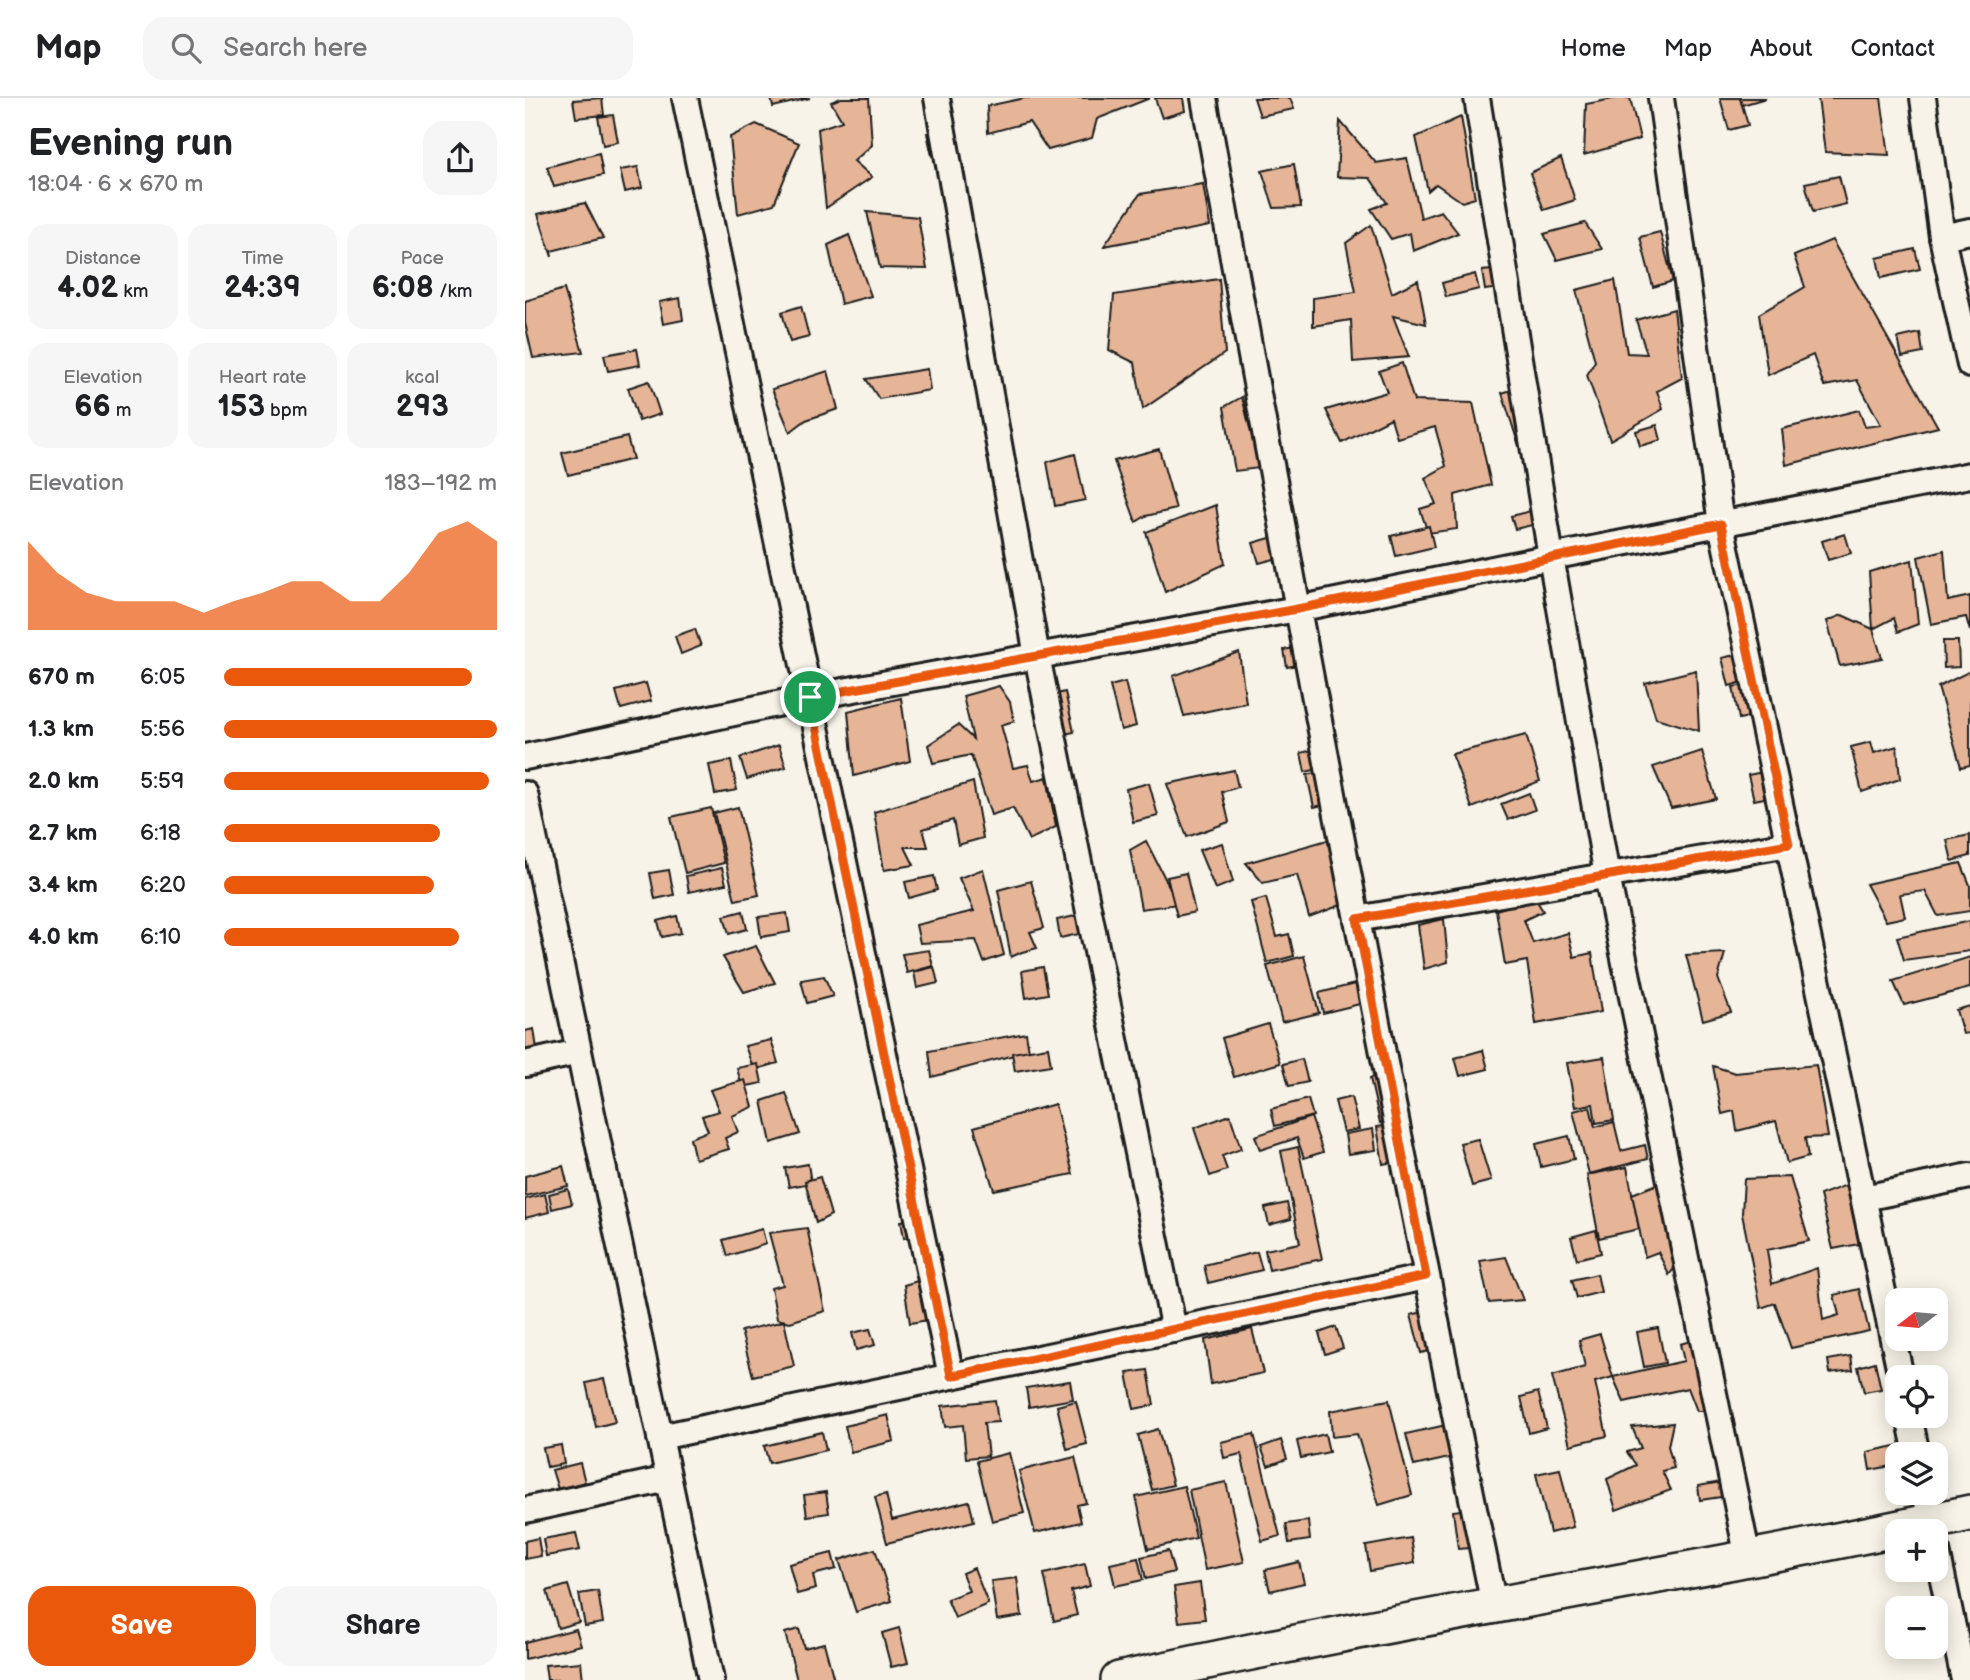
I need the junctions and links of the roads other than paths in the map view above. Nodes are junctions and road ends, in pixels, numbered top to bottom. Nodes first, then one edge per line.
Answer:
1 (685, 98) edge
2 (937, 98) edge
3 (1204, 98) edge
4 (1477, 98) edge
5 (1661, 98) edge
6 (1923, 98) edge
7 (1970, 231) edge
8 (1942, 237) junction
9 (1970, 365) edge
10 (1970, 475) edge
11 (1721, 524) junction
12 (1551, 557) junction
13 (1297, 609) junction
14 (1037, 656) junction
15 (810, 697) junction
16 (525, 757) edge
17 (525, 797) edge
18 (1789, 844) junction
19 (1607, 876) junction
20 (1357, 919) junction
21 (579, 1052) junction
22 (525, 1064) edge
23 (1970, 1176) edge
24 (1864, 1198) junction
25 (1426, 1276) junction
26 (1174, 1329) junction
27 (1899, 1365) edge
28 (951, 1376) junction
29 (660, 1437) junction
30 (668, 1479) junction
31 (525, 1510) edge
32 (1970, 1513) edge
33 (1944, 1519) edge
34 (1885, 1531) edge
35 (1748, 1558) junction
36 (1944, 1582) edge
37 (1494, 1605) junction
38 (1182, 1673) edge
39 (711, 1680) edge
40 (1119, 1680) edge
41 (1964, 1680) edge

1 - 15 street
2 - 14 street
3 - 13 street
4 - 12 street
5 - 11 street
6 - 8 street
7 - 8 street
8 - 9 street
10 - 11 street
11 - 12 street
11 - 18 street
12 - 13 street
12 - 19 street
13 - 14 street
13 - 20 street
14 - 15 street
14 - 26 street
15 - 16 street
15 - 28 street
17 - 21 street
18 - 19 street
18 - 24 street
19 - 20 street
19 - 35 street
20 - 25 street
21 - 22 street
21 - 29 street
23 - 24 street
24 - 27 street
25 - 26 street
25 - 37 street
26 - 28 street
28 - 29 street
29 - 30 street
30 - 31 street
30 - 39 street
32 - 33 street
34 - 35 street
35 - 37 street
36 - 41 street
37 - 38 street
38 - 40 street

